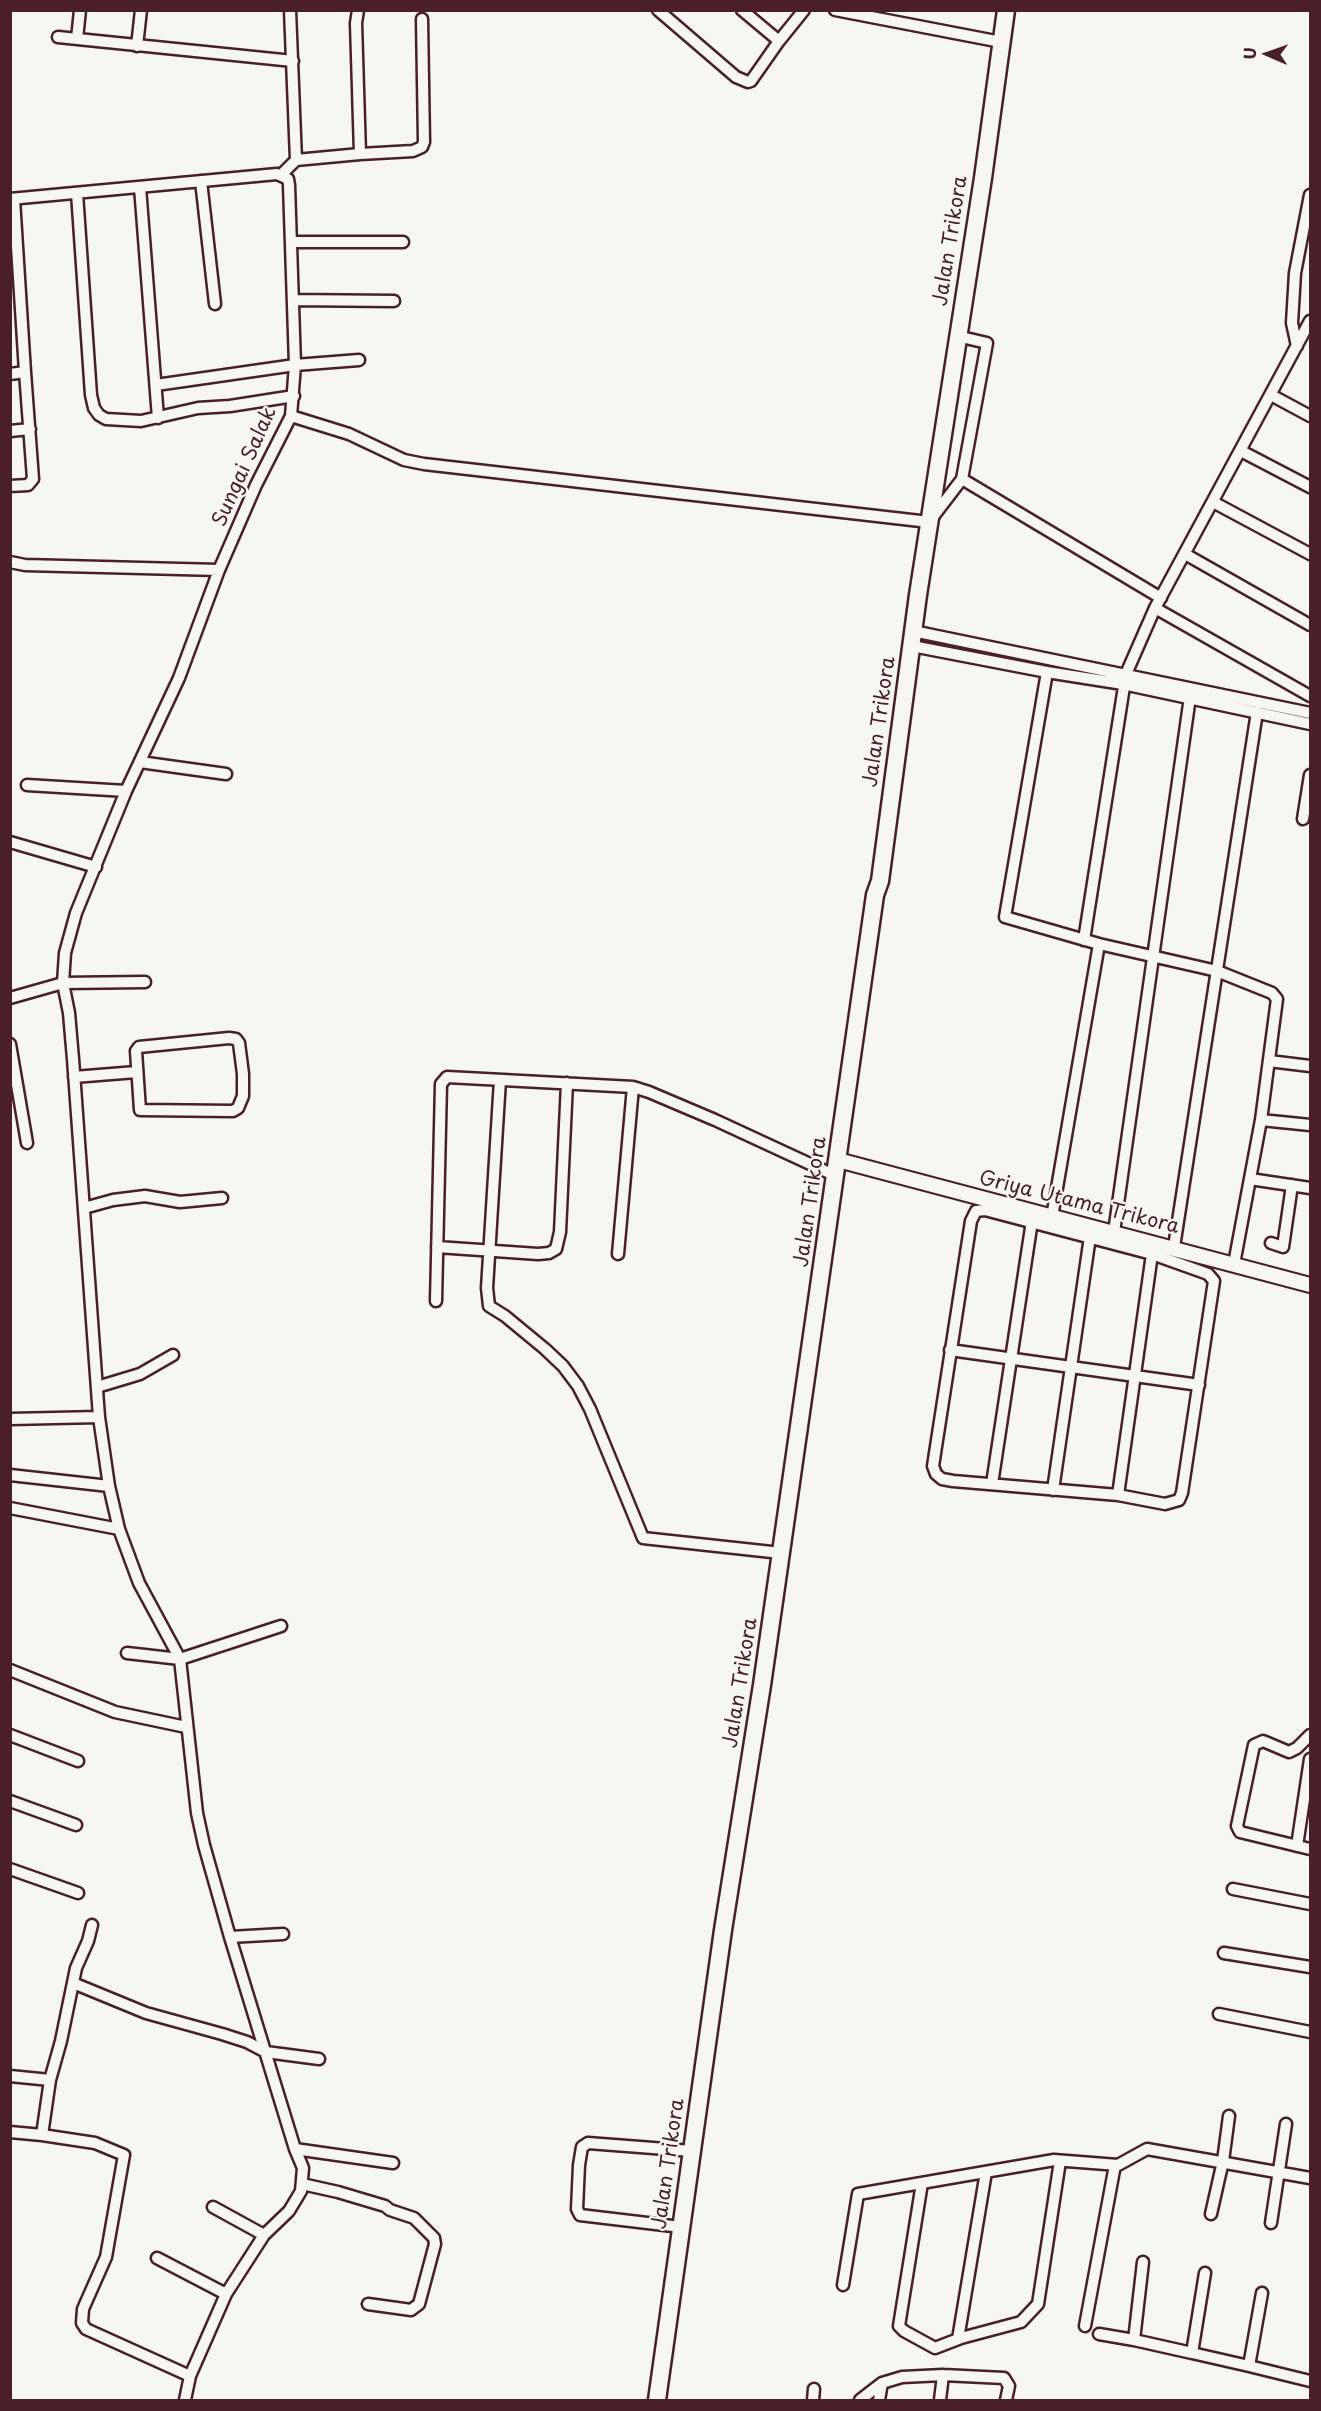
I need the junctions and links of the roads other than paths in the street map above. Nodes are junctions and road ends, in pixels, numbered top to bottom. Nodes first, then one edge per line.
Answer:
1 (80, 10) edge
2 (141, 10) edge
3 (290, 10) edge
4 (358, 10) edge
5 (658, 10) edge
6 (742, 10) edge
7 (804, 10) edge
8 (835, 10) edge
9 (1006, 10) edge
10 (422, 19) dead end
11 (58, 38) dead end
12 (76, 39) junction
13 (778, 41) junction
14 (1001, 42) junction
15 (136, 46) junction
16 (293, 62) junction
17 (360, 154) junction
18 (296, 160) junction
19 (282, 174) junction
20 (201, 181) junction
21 (140, 187) junction
22 (77, 193) junction
23 (1311, 195) edge
24 (12, 199) edge
25 (291, 242) junction
26 (403, 242) dead end
27 (293, 300) junction
28 (394, 301) dead end
29 (215, 304) dead end
30 (10, 320) edge
31 (22, 320) junction
32 (1311, 321) edge
33 (957, 336) junction
34 (1298, 343) junction
35 (1311, 346) edge
36 (359, 360) dead end
37 (295, 365) junction
38 (25, 372) junction
39 (10, 374) edge
40 (156, 385) junction
41 (1271, 395) junction
42 (294, 396) junction
43 (291, 416) junction
44 (1311, 416) edge
45 (158, 418) junction
46 (30, 429) junction
47 (10, 431) edge
48 (1241, 451) junction
49 (962, 479) junction
50 (10, 486) edge
51 (1311, 487) edge
52 (1213, 502) junction
53 (929, 522) junction
54 (1185, 554) junction
55 (1311, 554) edge
56 (10, 562) edge
57 (219, 570) junction
58 (1158, 603) junction
59 (1311, 625) edge
60 (913, 639) junction
61 (1047, 672) junction
62 (1124, 679) junction
63 (1311, 696) edge
64 (1190, 698) junction
65 (1257, 712) junction
66 (1311, 713) edge
67 (1311, 724) edge
68 (140, 762) junction
69 (226, 774) dead end
70 (1311, 775) edge
71 (27, 785) dead end
72 (126, 791) junction
73 (1302, 819) dead end
74 (10, 842) edge
75 (96, 867) junction
76 (1084, 940) junction
77 (1099, 944) junction
78 (1154, 956) junction
79 (1217, 971) junction
80 (145, 982) dead end
81 (63, 983) junction
82 (10, 998) edge
83 (10, 1044) edge
84 (1269, 1061) junction
85 (1311, 1066) edge
86 (136, 1072) junction
87 (74, 1077) junction
88 (500, 1080) junction
89 (567, 1083) junction
90 (633, 1088) junction
91 (1261, 1120) junction
92 (1311, 1125) edge
93 (27, 1143) dead end
94 (837, 1168) junction
95 (1250, 1179) junction
96 (1292, 1185) junction
97 (1311, 1188) edge
98 (222, 1198) dead end
99 (84, 1208) junction
100 (1052, 1217) junction
101 (1032, 1221) junction
102 (1091, 1232) junction
103 (1114, 1232) junction
104 (1271, 1243) dead end
105 (437, 1247) junction
106 (1174, 1247) junction
107 (490, 1249) junction
108 (618, 1254) dead end
109 (1152, 1254) junction
110 (1233, 1264) junction
111 (1311, 1285) edge
112 (436, 1301) dead end
113 (950, 1350) junction
114 (173, 1355) dead end
115 (1011, 1358) junction
116 (1071, 1367) junction
117 (1134, 1376) junction
118 (1199, 1385) junction
119 (97, 1387) junction
120 (99, 1417) junction
121 (10, 1419) edge
122 (10, 1475) edge
123 (992, 1485) junction
124 (109, 1486) junction
125 (1053, 1490) junction
126 (1118, 1495) junction
127 (10, 1509) edge
128 (119, 1529) junction
129 (781, 1553) junction
130 (281, 1626) dead end
131 (127, 1653) dead end
132 (180, 1659) junction
133 (10, 1670) edge
134 (186, 1727) junction
135 (10, 1735) edge
136 (1311, 1735) edge
137 (1311, 1760) edge
138 (78, 1761) dead end
139 (10, 1801) edge
140 (76, 1825) dead end
141 (1297, 1846) junction
142 (1311, 1849) edge
143 (10, 1869) edge
144 (1233, 1889) dead end
145 (78, 1893) dead end
146 (1311, 1904) edge
147 (92, 1925) dead end
148 (283, 1934) dead end
149 (230, 1937) junction
150 (1224, 1953) dead end
151 (1311, 1967) edge
152 (73, 1983) junction
153 (1219, 2014) dead end
154 (1311, 2032) edge
155 (266, 2052) junction
156 (319, 2059) dead end
157 (10, 2076) edge
158 (50, 2080) junction
159 (1230, 2116) dead end
160 (1286, 2124) dead end
161 (10, 2132) edge
162 (42, 2135) junction
163 (296, 2149) junction
164 (692, 2151) junction
165 (1060, 2161) junction
166 (1223, 2162) junction
167 (393, 2163) dead end
168 (1115, 2165) junction
169 (1278, 2171) junction
170 (986, 2172) junction
171 (1311, 2178) edge
172 (922, 2183) junction
173 (302, 2184) junction
174 (213, 2207) dead end
175 (1212, 2214) dead end
176 (1271, 2223) dead end
177 (681, 2228) junction
178 (264, 2235) junction
179 (157, 2258) dead end
180 (1143, 2262) dead end
181 (1205, 2273) dead end
182 (843, 2285) dead end
183 (226, 2294) junction
184 (1262, 2294) dead end
185 (368, 2304) dead end
186 (1085, 2326) dead end
187 (1099, 2334) dead end
188 (958, 2339) junction
189 (1134, 2340) junction
190 (1192, 2353) junction
191 (1249, 2366) junction
192 (944, 2375) junction
193 (190, 2376) junction
194 (1311, 2381) edge
195 (882, 2383) junction
196 (185, 2400) edge
197 (657, 2400) edge
198 (860, 2400) edge
199 (879, 2400) edge
200 (940, 2400) edge
201 (1006, 2400) edge

1 - 12 street
2 - 15 street
3 - 16 street
4 - 17 street
5 - 13 street
6 - 13 street
7 - 13 street
8 - 14 street
9 - 14 main road, Jalan Trikora
10 - 17 street
11 - 12 street
12 - 15 street
14 - 33 main road, Jalan Trikora
15 - 16 street
16 - 18 street
17 - 18 street
18 - 19 street
19 - 20 street
19 - 25 street, Sungai Salak
20 - 21 street
20 - 29 street
21 - 22 street
21 - 40 street
22 - 24 street
22 - 45 street
23 - 34 street
24 - 31 street
25 - 26 street
25 - 27 street, Sungai Salak
27 - 28 street
27 - 37 street, Sungai Salak
30 - 31 street
31 - 38 street
32 - 34 street
33 - 49 street
33 - 53 main road, Jalan Trikora
34 - 35 street
34 - 41 street
36 - 37 street
37 - 40 street
37 - 42 street, Sungai Salak
38 - 39 street
38 - 46 street
40 - 45 street
41 - 44 street
41 - 48 street
42 - 43 street, Sungai Salak
42 - 45 street
43 - 53 street
43 - 57 street, Sungai Salak
46 - 47 street
46 - 50 street
48 - 51 street
48 - 52 street
49 - 53 street
49 - 58 street
52 - 54 street
52 - 55 street
53 - 60 main road, Jalan Trikora
54 - 58 street
54 - 59 street
56 - 57 street
57 - 68 street, Sungai Salak
58 - 62 street
58 - 63 street
60 - 61 street
60 - 62 street
60 - 94 main road, Jalan Trikora
61 - 62 street
61 - 76 street
62 - 64 street
62 - 66 street
62 - 76 street
64 - 65 street
64 - 78 street
65 - 67 street
65 - 79 street
68 - 69 street
68 - 72 street, Sungai Salak
70 - 73 street
71 - 72 street
72 - 75 street, Sungai Salak
74 - 75 street
75 - 81 street, Sungai Salak
76 - 77 street
77 - 78 street
77 - 100 street
78 - 79 street
78 - 103 street
79 - 84 street
79 - 106 street
80 - 81 street
81 - 82 street
81 - 87 street, Sungai Salak
83 - 93 street
84 - 85 street
84 - 91 street
86 - 86 street
86 - 87 street
87 - 99 street, Sungai Salak
88 - 89 street
88 - 105 street
88 - 107 street
89 - 90 street
89 - 107 street
90 - 94 street
90 - 108 street
91 - 92 street
91 - 95 street
94 - 100 street, Griya Utama Trikora
94 - 129 main road, Jalan Trikora
95 - 96 street
95 - 110 street
96 - 97 street
96 - 104 street
98 - 99 street
99 - 119 street, Sungai Salak
100 - 102 street, Griya Utama Trikora
101 - 102 street
101 - 113 street
101 - 115 street
102 - 103 street, Griya Utama Trikora
102 - 109 street
102 - 116 street
103 - 106 street, Griya Utama Trikora
105 - 107 street
105 - 112 street
106 - 110 street, Griya Utama Trikora
107 - 129 street
109 - 117 street
109 - 118 street
110 - 111 street, Griya Utama Trikora
113 - 115 street
113 - 123 street
114 - 119 street
115 - 116 street
115 - 123 street
116 - 117 street
116 - 125 street
117 - 118 street
117 - 126 street
118 - 126 street
119 - 120 street, Sungai Salak
120 - 121 street
120 - 124 street, Sungai Salak
122 - 124 street
123 - 125 street
124 - 128 street, Sungai Salak
125 - 126 street
127 - 128 street
128 - 132 street, Sungai Salak
129 - 164 main road, Jalan Trikora
130 - 132 street
131 - 132 street
132 - 134 street
133 - 134 street
134 - 149 street
135 - 138 street
136 - 141 street
137 - 141 street
139 - 140 street
141 - 142 street
143 - 145 street
144 - 146 street
147 - 152 street
148 - 149 street
149 - 155 street
150 - 151 street
152 - 155 street
152 - 158 street
153 - 154 street
155 - 156 street
155 - 163 street
157 - 158 street
158 - 162 street
159 - 166 street
160 - 169 street
161 - 162 street
162 - 193 street
163 - 167 street
163 - 173 street
164 - 177 main road, Jalan Trikora
164 - 177 street
165 - 168 street
165 - 170 street
165 - 188 street
166 - 168 street
166 - 169 street
166 - 175 street
168 - 186 street
169 - 171 street
169 - 176 street
170 - 172 street
170 - 188 street
172 - 182 street
172 - 188 street
173 - 178 street
173 - 185 street
174 - 178 street
177 - 197 main road, Jalan Trikora
178 - 183 street
179 - 183 street
180 - 189 street
181 - 190 street
183 - 193 street
184 - 191 street
187 - 189 street
189 - 190 street
190 - 191 street
191 - 194 street
192 - 195 street
192 - 200 street
192 - 201 street
193 - 196 street
195 - 198 street
195 - 199 street

